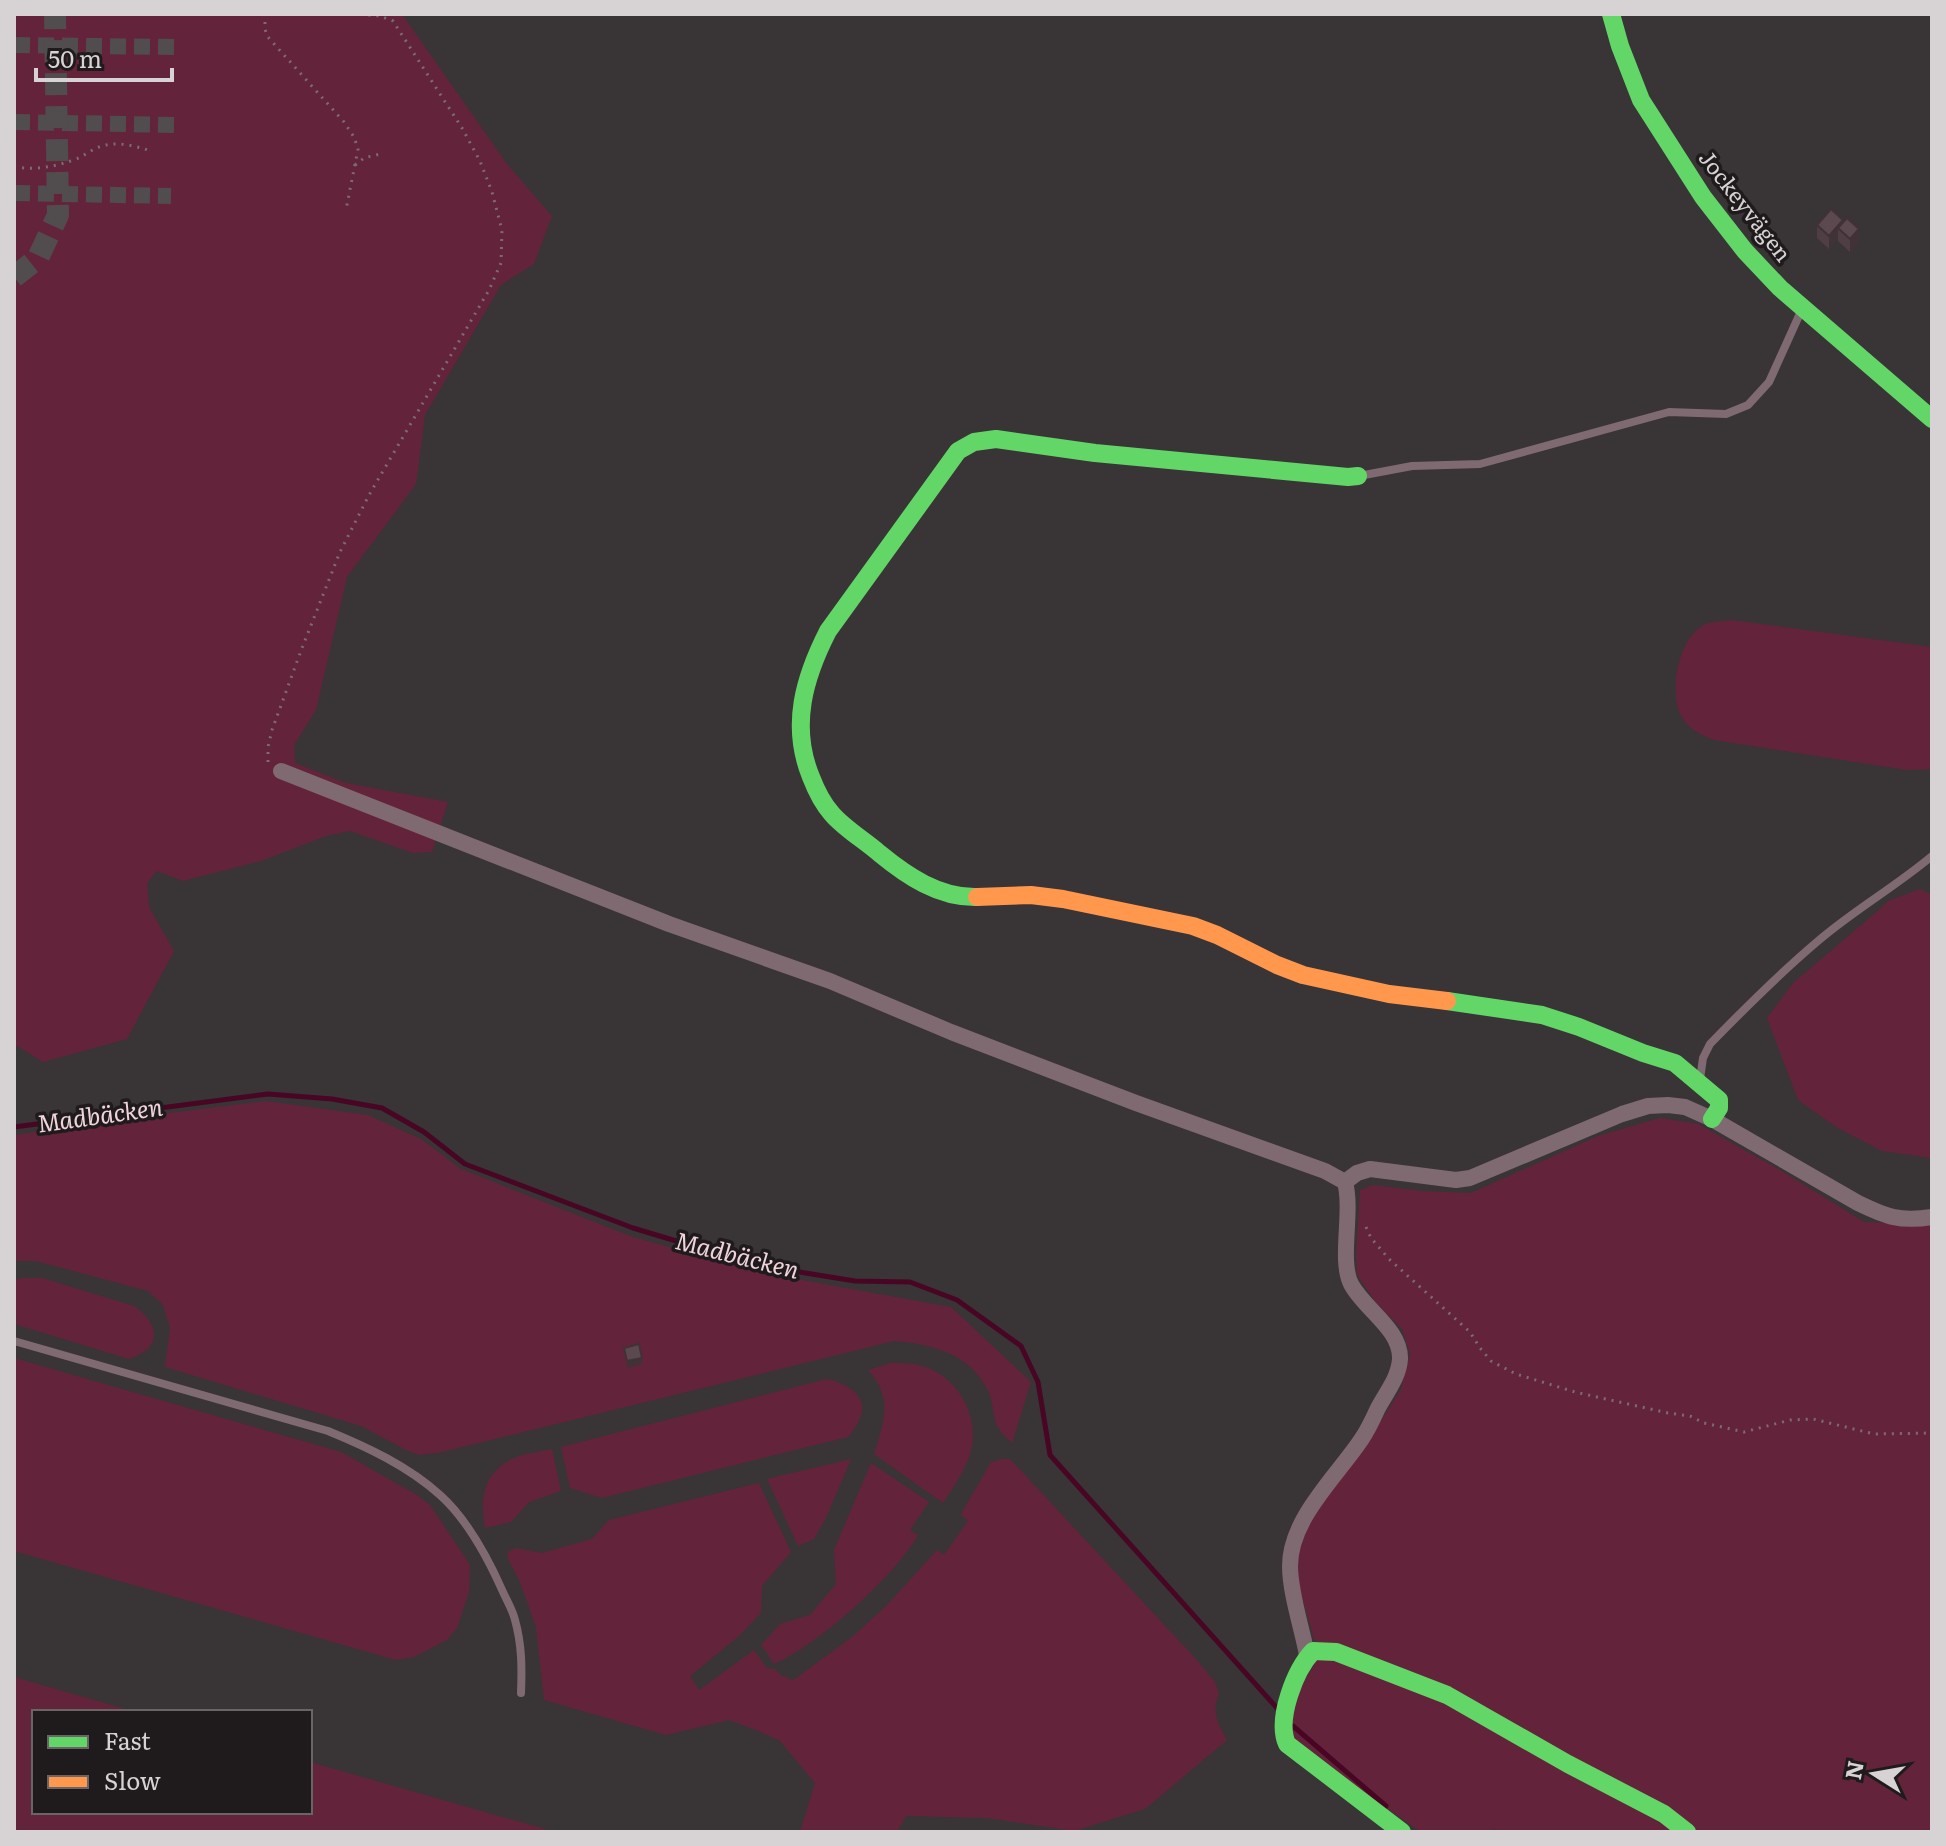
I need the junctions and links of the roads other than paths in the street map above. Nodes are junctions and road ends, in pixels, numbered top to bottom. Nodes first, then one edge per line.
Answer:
1 (1611, 14) edge
2 (1802, 308) junction
3 (1932, 419) edge
4 (1358, 476) joint
5 (281, 771) road end
6 (1932, 856) edge
7 (1700, 1084) junction
8 (1712, 1119) junction
9 (1345, 1182) junction
10 (1932, 1217) edge
11 (14, 1341) edge
12 (1307, 1655) junction
13 (521, 1693) dead end
14 (1402, 1832) edge
15 (1687, 1832) edge

1 - 2 street, Jockeyvägen
2 - 3 street, Jockeyvägen
2 - 4 lane
4 - 7 street
5 - 9 street
6 - 7 lane
7 - 8 street
8 - 9 street
8 - 10 street
9 - 12 street
11 - 13 lane
12 - 14 street
12 - 15 street

